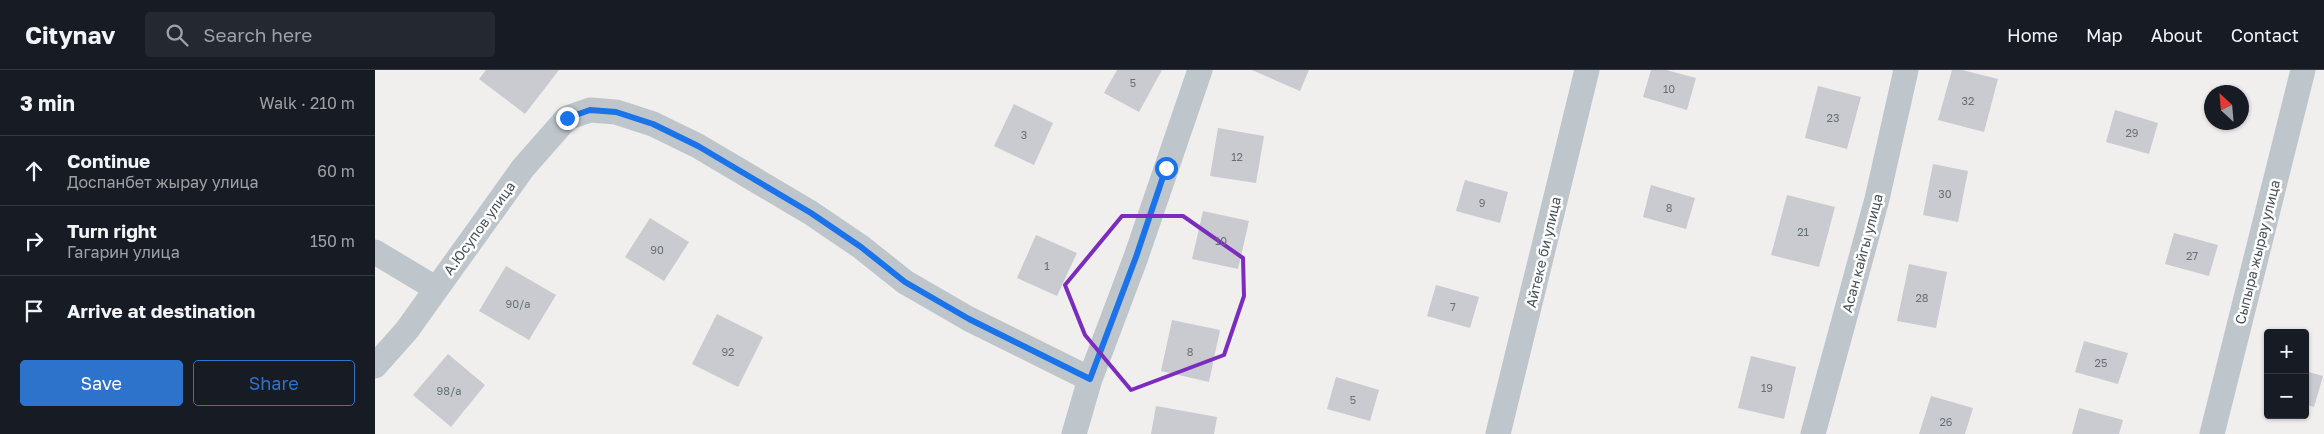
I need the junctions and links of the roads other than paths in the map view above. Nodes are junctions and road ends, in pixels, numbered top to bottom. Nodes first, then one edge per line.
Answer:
1 (1200, 70) edge
2 (1587, 70) edge
3 (1906, 70) edge
4 (2303, 70) edge
5 (375, 252) edge
6 (435, 288) junction
7 (375, 366) edge
8 (1090, 379) junction
9 (1074, 434) edge
10 (1498, 434) edge
11 (1813, 434) edge
12 (2212, 434) edge

1 - 8 street
2 - 10 street, Айтеке би улица
3 - 11 street, Асан кайгы улица
4 - 12 street, Сыпыра жырау улица
5 - 6 street, А.Юсупов улица
6 - 7 street, А.Юсупов улица
6 - 8 street, А.Юсупов улица
8 - 9 street

